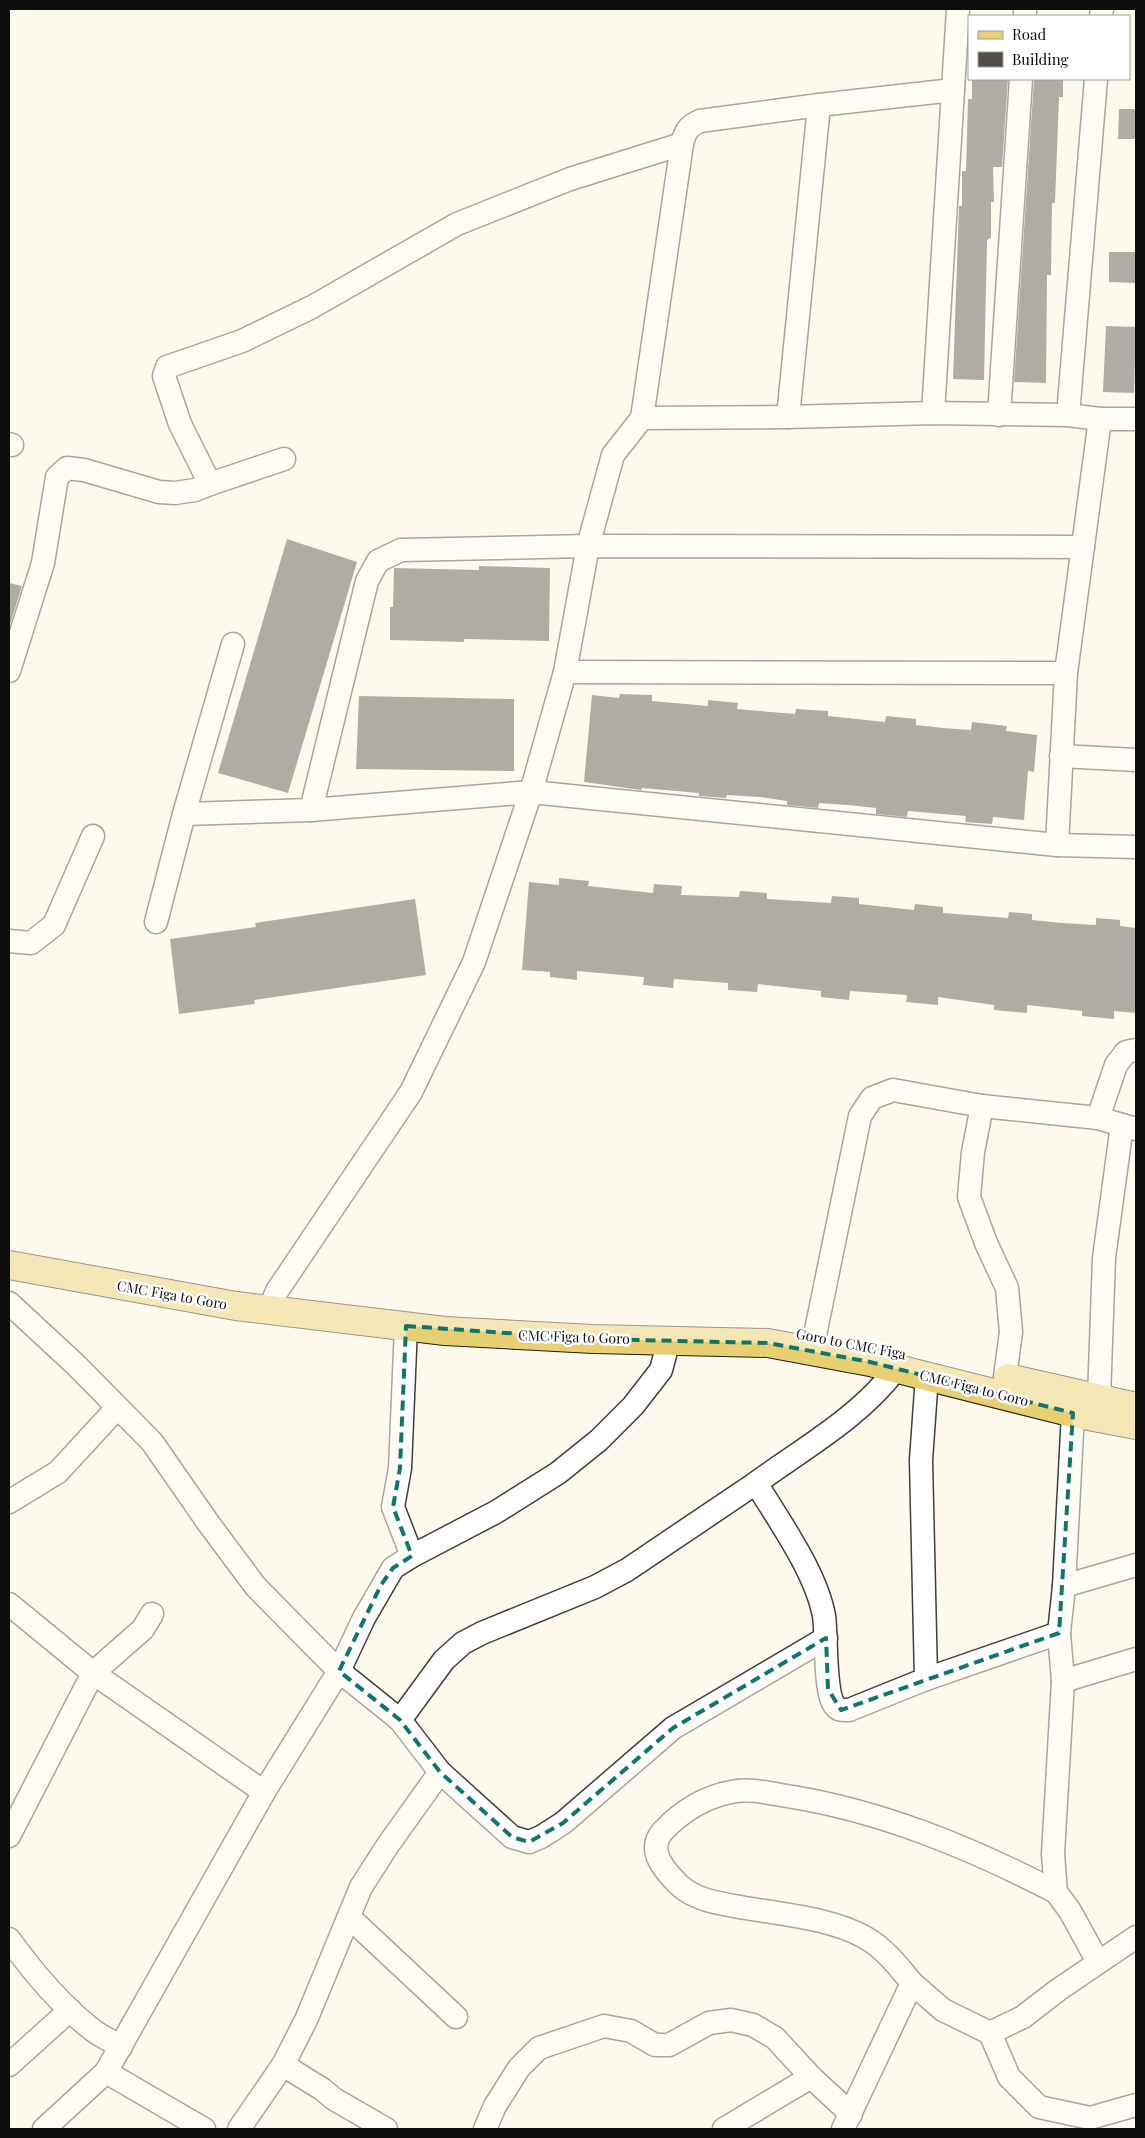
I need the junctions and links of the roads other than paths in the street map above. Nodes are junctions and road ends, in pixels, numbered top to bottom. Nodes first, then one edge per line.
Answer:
1 (958, 9) edge
2 (1020, 80) edge
3 (1096, 80) edge
4 (953, 90) junction
5 (819, 105) junction
6 (682, 144) junction
7 (933, 413) junction
8 (999, 415) junction
9 (1068, 415) junction
10 (788, 417) junction
11 (642, 418) junction
12 (1100, 419) junction
13 (1136, 419) edge
14 (284, 459) dead end
15 (210, 484) junction
16 (588, 546) junction
17 (1084, 547) junction
18 (233, 644) dead end
19 (9, 672) edge
20 (565, 672) junction
21 (1066, 673) junction
22 (1061, 756) junction
23 (1136, 760) edge
24 (531, 792) junction
25 (311, 810) junction
26 (184, 814) junction
27 (92, 836) dead end
28 (1056, 845) junction
29 (1136, 847) edge
30 (156, 922) dead end
31 (9, 941) edge
32 (1136, 1050) edge
33 (982, 1106) junction
34 (1098, 1118) junction
35 (1129, 1127) edge
36 (9, 1248) edge
37 (9, 1265) edge
38 (274, 1300) junction
39 (9, 1303) edge
40 (406, 1326) junction
41 (815, 1335) junction
42 (669, 1340) junction
43 (896, 1369) junction
44 (927, 1376) junction
45 (1005, 1377) junction
46 (1099, 1398) junction
47 (1136, 1407) edge
48 (117, 1408) junction
49 (1073, 1413) junction
50 (1136, 1425) edge
51 (756, 1483) junction
52 (9, 1502) edge
53 (412, 1556) junction
54 (1136, 1565) edge
55 (1064, 1586) junction
56 (9, 1604) edge
57 (152, 1614) dead end
58 (1059, 1633) junction
59 (826, 1638) junction
60 (1136, 1659) edge
61 (339, 1670) junction
62 (93, 1673) junction
63 (926, 1679) junction
64 (1063, 1681) junction
65 (400, 1720) junction
66 (440, 1772) junction
67 (264, 1792) junction
68 (9, 1836) edge
69 (1056, 1892) junction
70 (350, 1918) junction
71 (1136, 1937) edge
72 (9, 1939) edge
73 (1098, 1962) junction
74 (912, 1983) junction
75 (70, 2010) junction
76 (456, 2017) dead end
77 (990, 2033) junction
78 (121, 2047) junction
79 (9, 2065) edge
80 (283, 2065) junction
81 (106, 2072) junction
82 (811, 2077) junction
83 (1136, 2105) edge
84 (847, 2121) edge
85 (44, 2129) edge
86 (204, 2129) edge
87 (239, 2129) edge
88 (386, 2129) edge
89 (485, 2129) edge
90 (724, 2129) edge

1 - 4 street
2 - 8 street
3 - 9 street
4 - 5 street
4 - 7 street
5 - 6 street
5 - 10 street
6 - 11 street
6 - 15 street
7 - 8 street
7 - 10 street
8 - 9 street
9 - 12 street
10 - 11 street
11 - 16 street
12 - 13 street
12 - 17 street
14 - 15 street
15 - 19 street
16 - 17 street
16 - 20 street
16 - 25 street
17 - 21 street
18 - 26 street
20 - 21 street
20 - 24 street
21 - 22 street
22 - 23 street
22 - 28 street
24 - 25 street
24 - 28 street
24 - 38 street
25 - 26 street
26 - 30 street
27 - 31 street
28 - 29 street
32 - 34 street
33 - 34 street
33 - 41 street
33 - 45 street
34 - 35 street
35 - 46 street
36 - 38 main road
37 - 38 main road, CMC Figa to Goro
38 - 40 main road, CMC Figa to Goro
38 - 41 main road, Goro to CMC Figa
39 - 48 street
40 - 42 main road, CMC Figa to Goro
40 - 53 street
41 - 45 main road, Goro to CMC Figa
42 - 43 main road, CMC Figa to Goro
42 - 53 street
43 - 44 main road, CMC Figa to Goro
43 - 51 street
44 - 49 main road, CMC Figa to Goro
44 - 63 street
45 - 46 main road, Goro to CMC Figa
46 - 47 main road, Goro to CMC Figa
48 - 52 street
48 - 61 street
49 - 50 main road, CMC Figa to Goro
49 - 55 street
51 - 59 street
51 - 65 street
53 - 61 street
54 - 55 street
55 - 58 street
56 - 62 street
57 - 62 street
58 - 63 street
58 - 64 street
59 - 63 street
59 - 66 street
60 - 64 street
61 - 65 street
61 - 67 street
62 - 67 street
62 - 68 street
64 - 69 street
65 - 66 street
66 - 70 street
67 - 78 street
69 - 73 street
69 - 74 street
70 - 76 street
70 - 80 street
71 - 73 street
72 - 75 street
73 - 77 street
74 - 77 street
74 - 84 street
75 - 78 street
75 - 79 street
77 - 83 street
78 - 81 street
80 - 87 street
80 - 88 street
81 - 85 street
81 - 86 street
82 - 84 street
82 - 89 street
82 - 90 street

